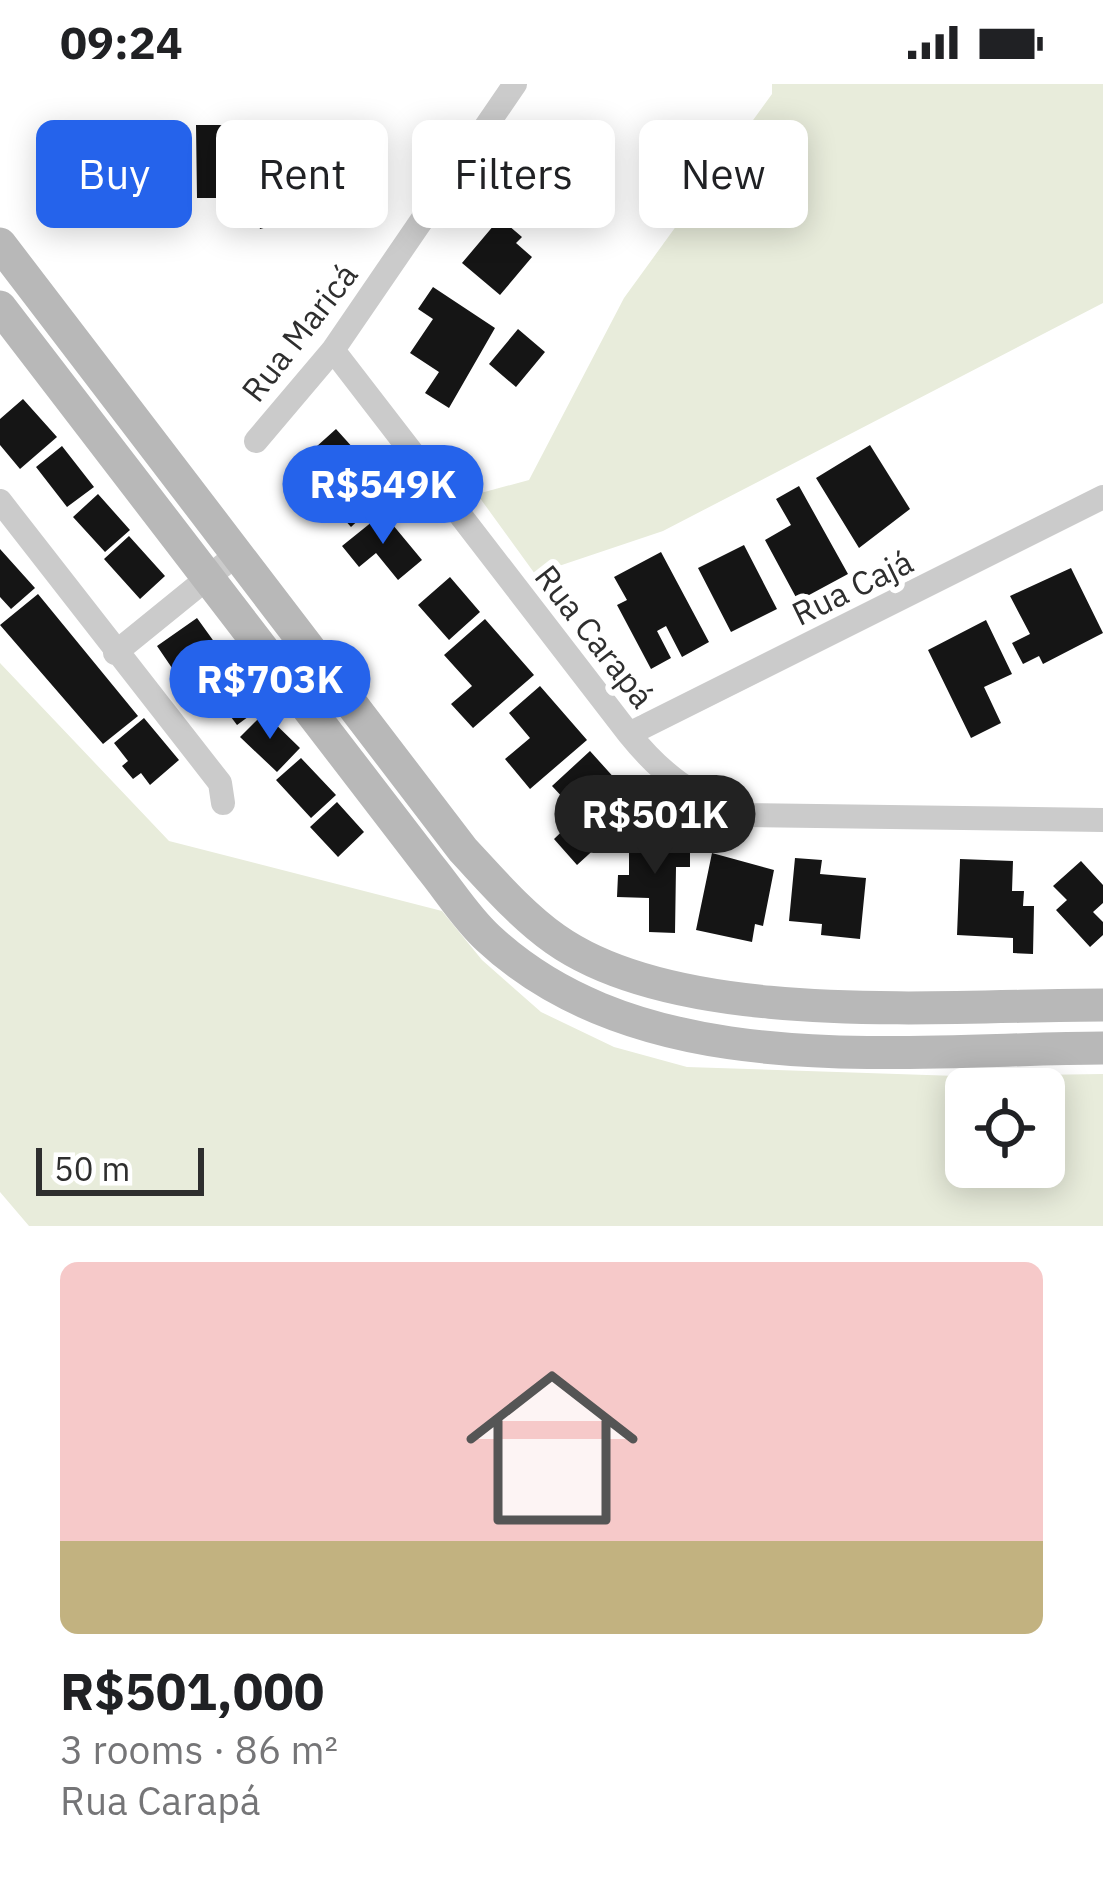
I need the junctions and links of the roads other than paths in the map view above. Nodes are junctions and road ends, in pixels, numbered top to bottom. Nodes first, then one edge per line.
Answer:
1 (515, 84) edge
2 (0, 244) edge
3 (0, 307) edge
4 (333, 350) junction
5 (256, 441) dead end
6 (1103, 497) edge
7 (0, 501) edge
8 (237, 554) junction
9 (207, 578) junction
10 (115, 653) junction
11 (629, 734) junction
12 (223, 803) dead end
13 (1103, 820) edge
14 (463, 850) junction
15 (430, 867) junction
16 (1103, 1004) edge
17 (1103, 1048) edge

1 - 4 street, Rua Maricá
2 - 8 main road
3 - 9 main road
4 - 5 street, Rua Maricá
4 - 11 street, Rua Carapá
6 - 11 street, Rua Cajá
7 - 10 street
8 - 9 street
8 - 14 main road
9 - 10 street
9 - 15 main road
10 - 12 street
11 - 13 street, Rua Carapá
14 - 15 main road
14 - 16 main road
15 - 17 main road

